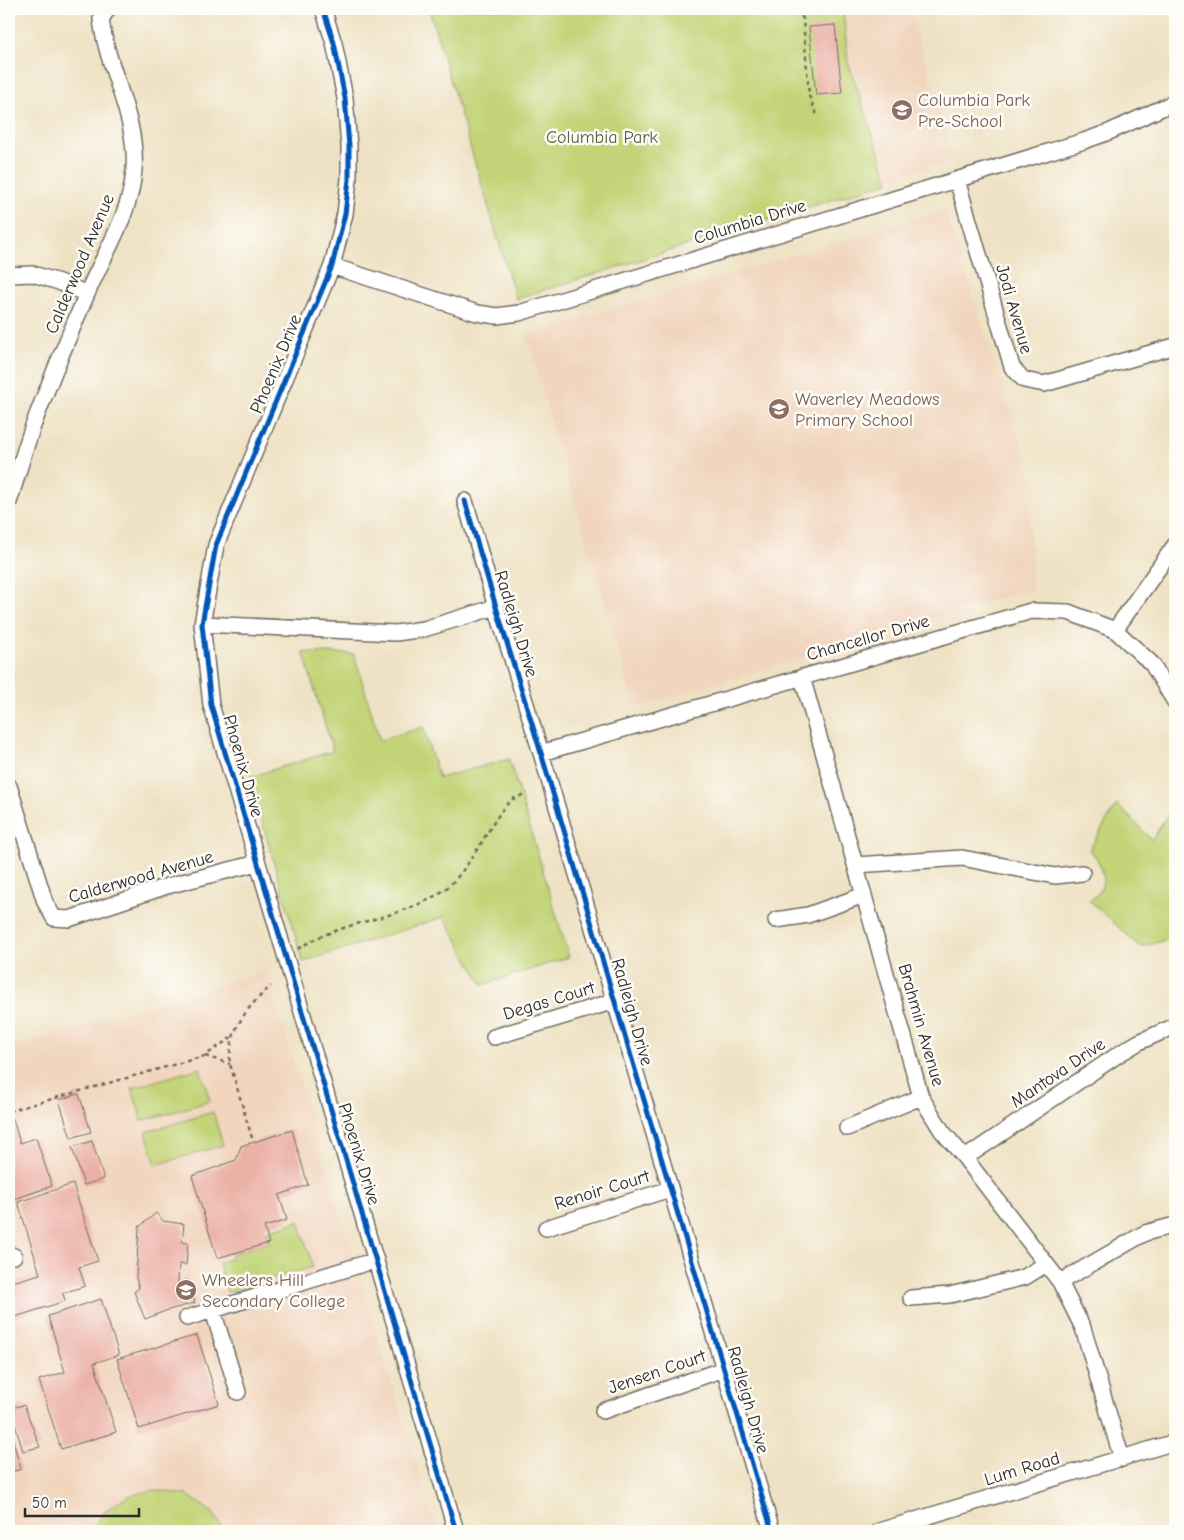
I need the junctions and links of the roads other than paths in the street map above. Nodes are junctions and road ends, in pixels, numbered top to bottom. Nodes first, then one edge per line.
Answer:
1 (108, 9) edge
2 (323, 9) edge
3 (1175, 102) edge
4 (957, 180) junction
5 (332, 266) junction
6 (9, 275) edge
7 (87, 294) junction
8 (1175, 346) edge
9 (465, 501) dead end
10 (9, 502) edge
11 (1175, 545) edge
12 (496, 607) junction
13 (202, 624) junction
14 (1115, 630) junction
15 (802, 677) junction
16 (1175, 702) edge
17 (541, 753) junction
18 (9, 786) edge
19 (257, 863) junction
20 (856, 865) junction
21 (1082, 873) dead end
22 (864, 895) junction
23 (776, 920) dead end
24 (615, 1001) junction
25 (1175, 1026) edge
26 (494, 1038) dead end
27 (921, 1097) junction
28 (847, 1128) dead end
29 (965, 1158) junction
30 (670, 1189) junction
31 (1175, 1225) edge
32 (546, 1228) dead end
33 (376, 1260) junction
34 (1046, 1264) junction
35 (1060, 1282) junction
36 (911, 1298) dead end
37 (213, 1311) junction
38 (187, 1318) dead end
39 (724, 1369) junction
40 (238, 1392) dead end
41 (603, 1411) dead end
42 (1175, 1442) edge
43 (1122, 1459) junction
44 (456, 1531) edge
45 (772, 1531) edge
46 (878, 1531) edge

1 - 7 street, Calderwood Avenue
2 - 5 street, Phoenix Drive
3 - 4 street, Columbia Drive
4 - 5 street, Columbia Drive
4 - 8 street, Jodi Avenue
5 - 13 street, Phoenix Drive
6 - 7 street
7 - 10 street, Calderwood Avenue
9 - 12 street, Radleigh Drive
11 - 14 street
12 - 13 street, Radleigh Drive
12 - 17 street, Radleigh Drive
13 - 19 street, Phoenix Drive
14 - 15 street, Chancellor Drive
14 - 16 street, Chancellor Drive
15 - 17 street, Chancellor Drive
15 - 20 street, Brahmin Avenue
17 - 24 street, Radleigh Drive
18 - 19 street, Calderwood Avenue
19 - 33 street, Phoenix Drive
20 - 21 street
20 - 22 street, Brahmin Avenue
22 - 23 street
22 - 27 street, Brahmin Avenue
24 - 26 street, Degas Court
24 - 30 street, Radleigh Drive
25 - 29 street, Mantova Drive
27 - 28 street
27 - 29 street, Brahmin Avenue
29 - 34 street, Brahmin Avenue
30 - 32 street, Renoir Court
30 - 39 street, Radleigh Drive
31 - 35 street
33 - 37 street
33 - 44 street, Phoenix Drive
34 - 35 street, Brahmin Avenue
34 - 36 street
35 - 43 street, Brahmin Avenue
37 - 38 street
37 - 40 street
39 - 41 street, Jensen Court
39 - 45 street, Radleigh Drive
42 - 43 street, Lum Road
43 - 46 street, Lum Road

